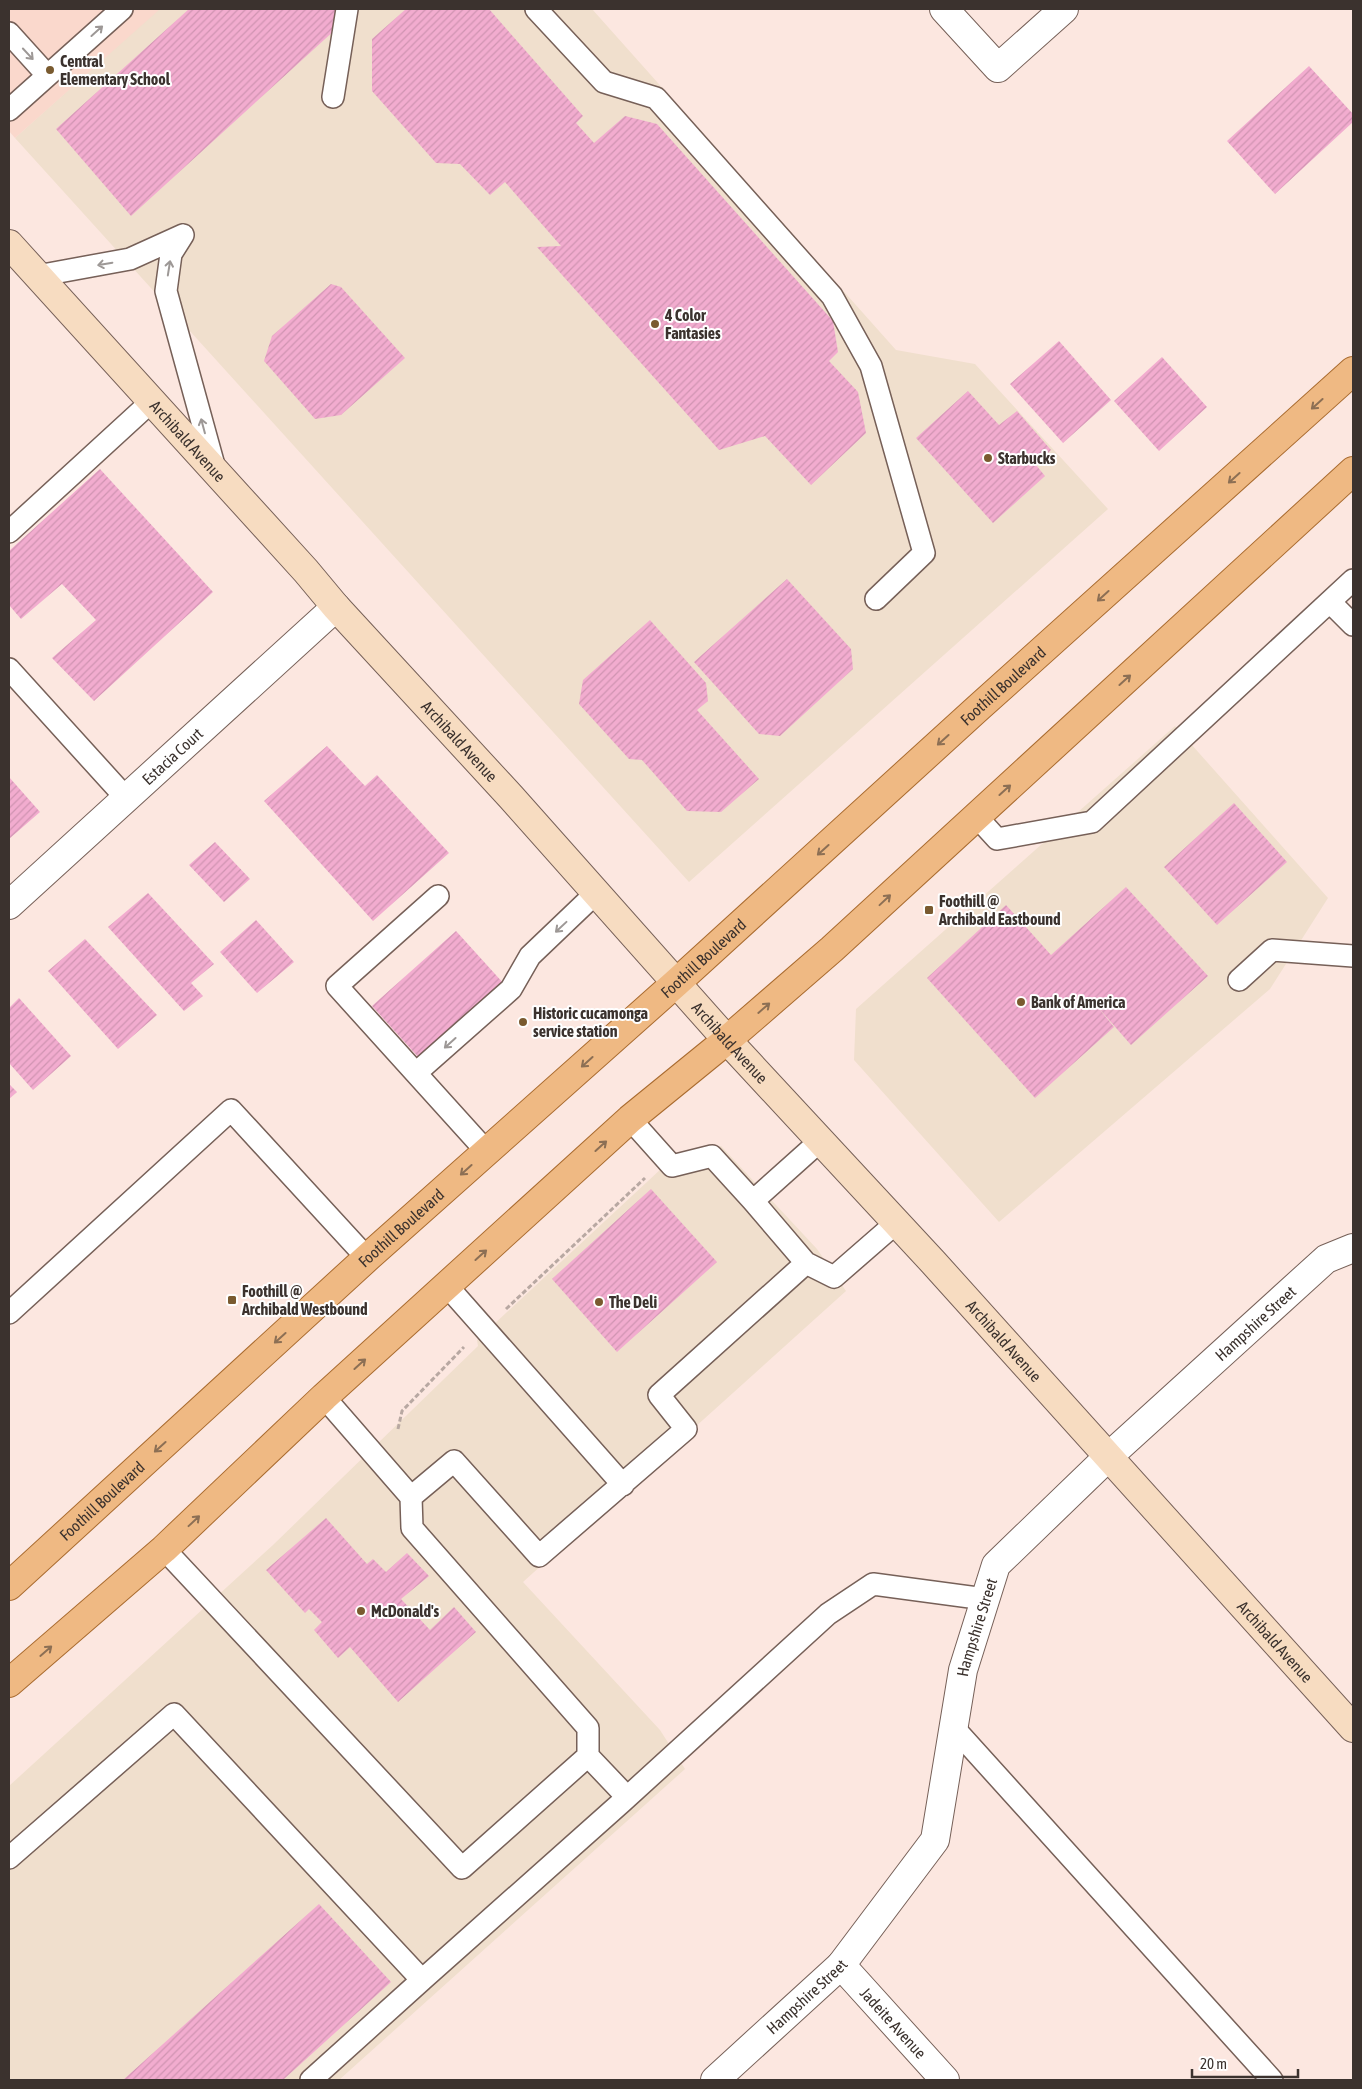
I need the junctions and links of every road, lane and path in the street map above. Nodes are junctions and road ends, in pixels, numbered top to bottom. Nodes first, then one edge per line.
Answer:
1 (122, 9) edge
2 (347, 9) edge
3 (536, 9) edge
4 (944, 9) edge
5 (1064, 9) edge
6 (9, 33) edge
7 (47, 75) junction
8 (333, 97) dead end
9 (9, 110) edge
10 (9, 244) edge
11 (37, 276) junction
12 (1353, 372) edge
13 (152, 401) junction
14 (1353, 471) edge
15 (216, 473) junction
16 (9, 532) edge
17 (1353, 580) edge
18 (876, 599) dead end
19 (1330, 602) junction
20 (336, 607) junction
21 (1353, 625) edge
22 (9, 670) edge
23 (126, 798) junction
24 (976, 816) junction
25 (596, 893) junction
26 (438, 896) dead end
27 (9, 905) edge
28 (1353, 956) edge
29 (1239, 980) dead end
30 (676, 983) junction
31 (727, 1040) junction
32 (416, 1073) junction
33 (630, 1119) junction
34 (820, 1141) junction
35 (487, 1152) junction
36 (666, 1159) junction
37 (753, 1201) junction
38 (896, 1224) junction
39 (1353, 1248) edge
40 (367, 1258) junction
41 (806, 1263) junction
42 (447, 1286) junction
43 (503, 1311) dead end
44 (9, 1313) edge
45 (467, 1343) dead end
46 (324, 1397) junction
47 (398, 1429) dead end
48 (1108, 1457) junction
49 (623, 1485) junction
50 (412, 1497) junction
51 (164, 1549) junction
52 (9, 1586) edge
53 (985, 1599) junction
54 (9, 1683) edge
55 (954, 1728) junction
56 (1353, 1728) edge
57 (588, 1756) junction
58 (627, 1797) junction
59 (9, 1858) edge
60 (841, 1965) junction
61 (422, 1980) junction
62 (311, 2080) edge
63 (715, 2080) edge
64 (945, 2080) edge
65 (1272, 2080) edge

7 -> 1 lane
2 - 8 lane
3 - 18 lane
4 - 5 street
6 -> 7 lane
7 - 9 lane
10 - 11 main road, Archibald Avenue
11 - 13 main road, Archibald Avenue
15 -> 11 lane
12 -> 30 main road, Foothill Boulevard
13 - 15 main road, Archibald Avenue
13 - 16 lane
24 -> 14 main road
15 - 20 main road, Archibald Avenue
17 - 19 lane
19 - 21 lane
19 - 24 lane
20 - 23 street, Estacia Court
20 - 25 main road, Archibald Avenue
22 - 23 lane
23 - 27 street, Estacia Court
31 -> 24 main road
25 - 30 main road, Archibald Avenue
25 -> 32 lane
26 - 32 lane
28 - 29 lane
30 - 31 main road, Archibald Avenue
30 -> 35 main road, Foothill Boulevard
31 - 33 main road
31 - 34 main road, Archibald Avenue
32 - 35 lane
33 - 36 lane
42 -> 33 main road
34 - 37 lane
34 - 38 main road, Archibald Avenue
35 -> 40 main road, Foothill Boulevard
36 - 37 lane
36 - 43 path
37 - 41 lane
38 - 41 lane
38 - 48 main road, Archibald Avenue
39 - 48 street, Hampshire Street
40 - 44 lane
40 -> 52 main road, Foothill Boulevard
41 - 49 lane
46 -> 42 main road
42 - 49 lane
45 - 47 path
46 - 50 lane
51 -> 46 main road
48 - 53 street, Hampshire Street
48 - 56 main road, Archibald Avenue
49 - 50 lane
50 - 57 lane
54 -> 51 main road
51 - 57 lane
53 - 55 street, Hampshire Street
53 - 58 lane
55 - 60 street, Hampshire Street
55 - 65 lane
57 - 58 lane
58 - 61 lane
59 - 61 lane
60 - 63 street, Hampshire Street
60 - 64 street, Jadeite Avenue
61 - 62 lane

